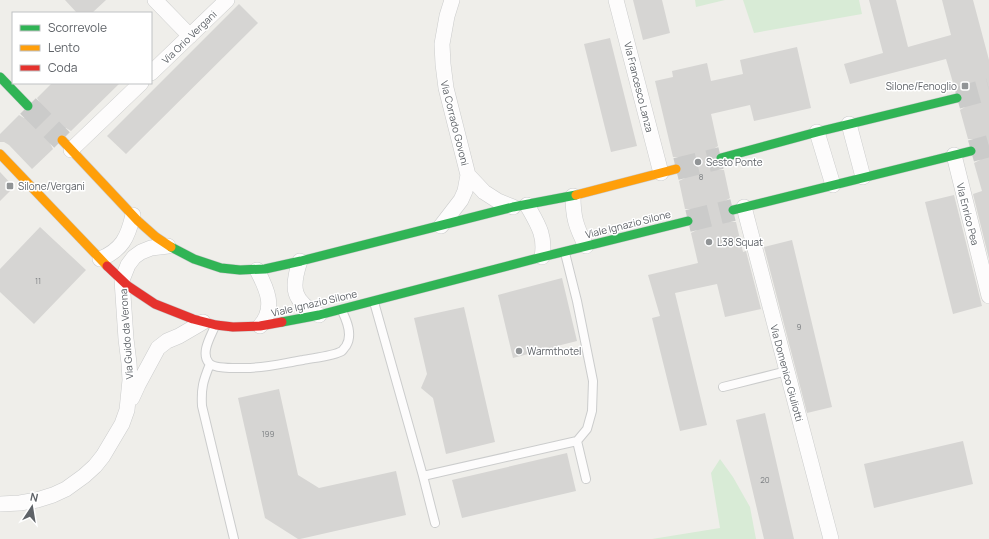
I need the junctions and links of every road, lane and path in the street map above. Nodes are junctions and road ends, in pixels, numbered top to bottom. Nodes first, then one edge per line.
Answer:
1 (155, 0) edge
2 (227, 0) edge
3 (452, 0) edge
4 (616, 0) edge
5 (190, 36) junction
6 (152, 72) edge
7 (0, 77) edge
8 (140, 84) edge
9 (957, 98) tunnel mouth
10 (28, 106) tunnel mouth
11 (849, 124) junction
12 (817, 132) junction
13 (66, 145) joint
14 (971, 151) tunnel mouth
15 (0, 154) edge
16 (954, 155) junction
17 (721, 158) tunnel mouth
18 (676, 169) tunnel mouth
19 (661, 173) junction
20 (468, 175) junction
21 (863, 177) junction
22 (833, 185) junction
23 (573, 196) junction
24 (520, 206) junction
25 (738, 208) joint
26 (133, 215) junction
27 (688, 221) tunnel mouth
28 (441, 226) junction
29 (168, 246) junction
30 (586, 246) junction
31 (564, 251) junction
32 (542, 257) junction
33 (100, 259) junction
34 (300, 261) junction
35 (257, 270) junction
36 (122, 280) junction
37 (989, 296) edge
38 (374, 301) junction
39 (342, 309) junction
40 (319, 315) junction
41 (210, 324) junction
42 (260, 326) junction
43 (210, 364) junction
44 (787, 371) junction
45 (723, 387) dead end
46 (127, 410) junction
47 (577, 441) junction
48 (423, 476) junction
49 (586, 479) dead end
50 (0, 504) edge
51 (435, 523) dead end
52 (234, 539) edge
53 (831, 539) edge

1 - 5 street
2 - 5 street, Via Orio Vergani
3 - 20 street, Via Corrado Govoni
4 - 19 street, Via Francesco Lanza
5 - 6 street, Via Orio Vergani
7 - 10 street
8 - 13 street
9 - 11 street
11 - 12 street
11 - 21 street
12 - 17 street
12 - 22 street
13 - 26 street
14 - 16 street
15 - 33 street, Viale Ignazio Silone
16 - 21 street
16 - 37 street, Via Enrico Pea
18 - 19 street
19 - 23 street
20 - 24 street, Via Corrado Govoni
20 - 28 street, Via Corrado Govoni
21 - 22 street
22 - 25 street
23 - 24 street
23 - 30 street
24 - 28 street
24 - 32 street
25 - 44 street, Via Domenico Giuliotti
26 - 29 street
26 - 33 street
27 - 30 street, Viale Ignazio Silone
28 - 34 street
29 - 35 street
29 - 36 street
30 - 31 street, Viale Ignazio Silone
31 - 32 street, Viale Ignazio Silone
31 - 47 lane
32 - 38 street, Viale Ignazio Silone
33 - 36 street, Viale Ignazio Silone
34 - 35 street
34 - 40 street
35 - 42 street
36 - 41 street, Viale Ignazio Silone
36 - 46 street, Via Guido da Verona
38 - 39 street, Viale Ignazio Silone
38 - 48 lane
39 - 40 street, Viale Ignazio Silone
39 - 43 lane
40 - 42 street, Viale Ignazio Silone
41 - 42 street, Viale Ignazio Silone
41 - 43 lane
41 - 46 street
43 - 52 lane
44 - 45 lane
44 - 53 street, Via Domenico Giuliotti
46 - 50 street, Via Guido da Verona
47 - 48 lane
47 - 49 lane
48 - 51 lane

